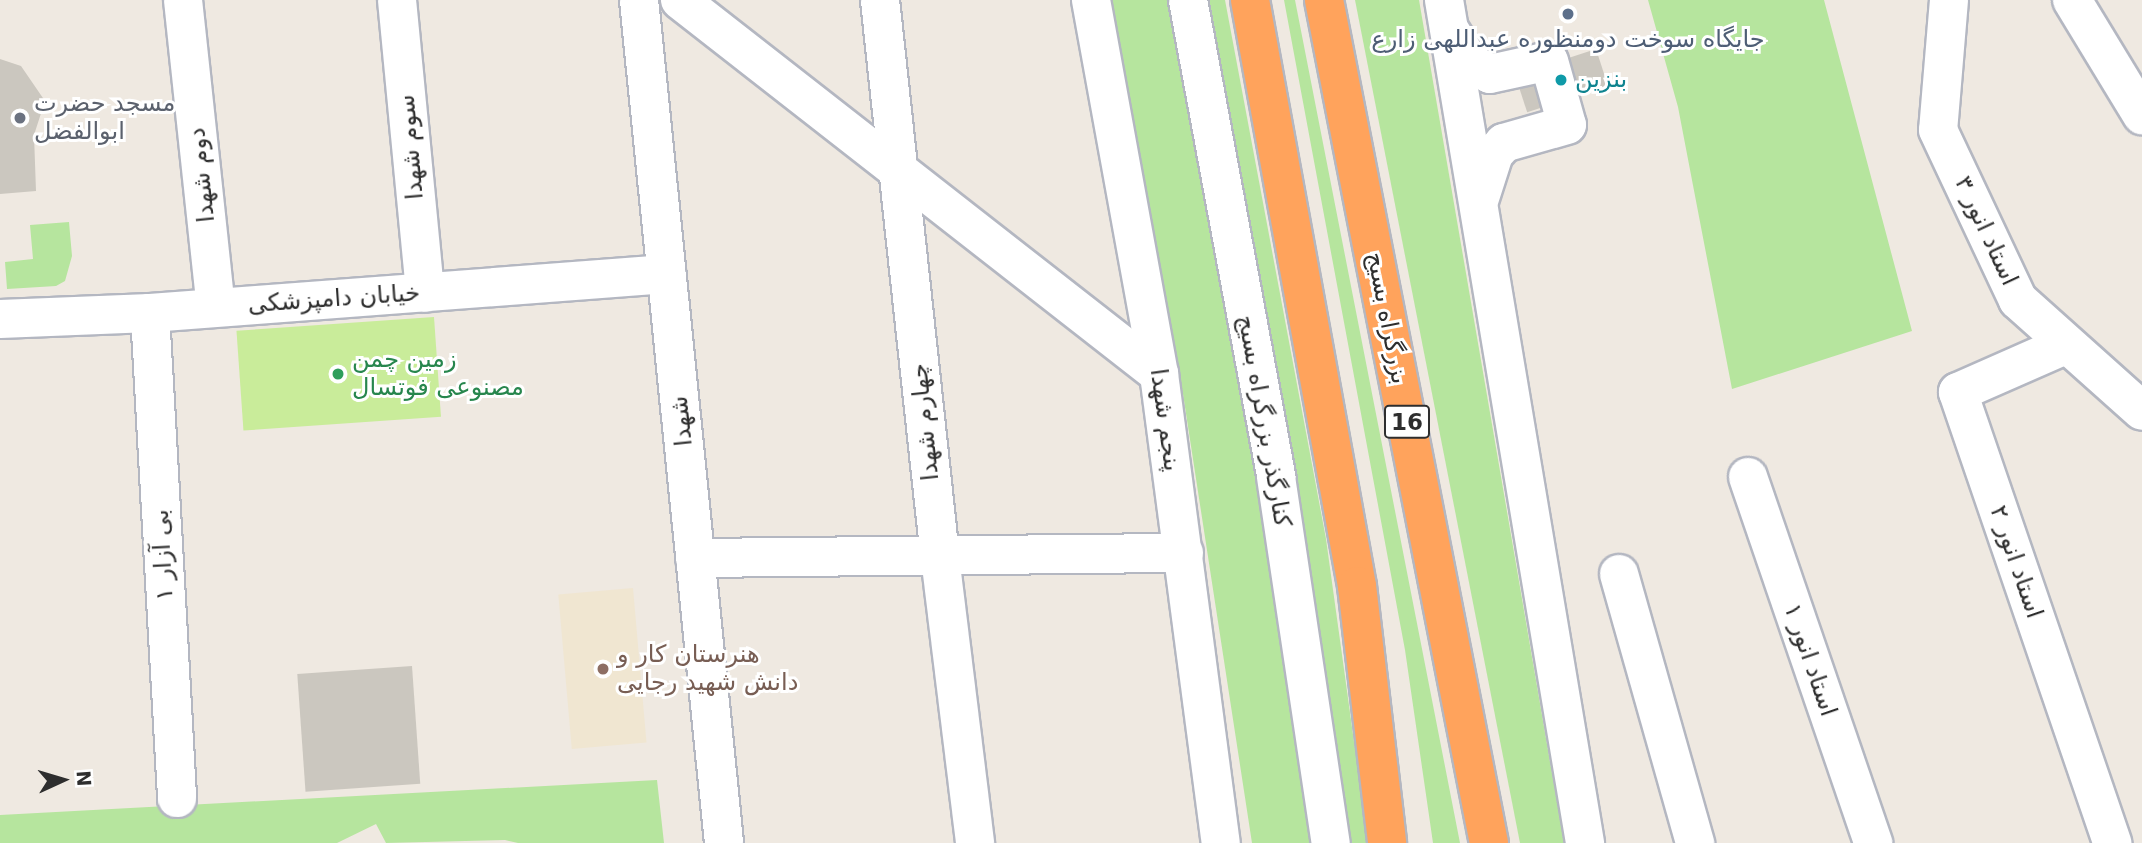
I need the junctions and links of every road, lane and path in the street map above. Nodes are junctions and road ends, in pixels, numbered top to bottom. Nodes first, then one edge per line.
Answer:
1 (183, 0) edge
2 (397, 0) edge
3 (639, 0) edge
4 (680, 0) edge
5 (880, 0) edge
6 (1091, 0) edge
7 (1188, 0) edge
8 (1250, 0) edge
9 (1324, 0) edge
10 (1949, 0) edge
11 (2071, 0) edge
12 (1447, 15) edge
13 (2142, 115) edge
14 (899, 173) junction
15 (1480, 200) junction
16 (667, 274) junction
17 (425, 293) junction
18 (216, 307) junction
19 (150, 313) junction
20 (0, 319) edge
21 (2065, 345) junction
22 (1159, 374) junction
23 (2142, 411) edge
24 (1748, 477) dead end
25 (1184, 553) junction
26 (940, 557) junction
27 (695, 558) junction
28 (1619, 574) dead end
29 (177, 798) dead end
30 (724, 843) edge
31 (975, 843) edge
32 (1221, 843) edge
33 (1331, 843) edge
34 (1387, 843) edge
35 (1489, 843) edge
36 (1585, 843) edge
37 (1695, 843) edge
38 (1873, 843) edge
39 (2112, 843) edge

1 - 18 street, دوم شهدا
2 - 17 street, سوم شهدا
3 - 16 street, شهدا
4 - 14 street
5 - 14 street, چهارم شهدا
6 - 22 street, پنجم شهدا
7 - 33 street, کنارگذر بزرگراه بسیج
8 - 34 highway
9 - 35 highway, بزرگراه بسیج / 16
10 - 21 street, استاد انور ۳
11 - 13 street
12 - 15 street
12 - 15 street
14 - 22 street
14 - 26 street, چهارم شهدا
15 - 36 street
16 - 17 street, خیابان دامپزشکی
16 - 27 street, شهدا
17 - 18 street, خیابان دامپزشکی
18 - 19 street, خیابان دامپزشکی
19 - 20 street, خیابان دامپزشکی
19 - 29 street, بی آزار ۱
21 - 23 street, استاد انور ۳
21 - 39 street, استاد انور ۲
22 - 25 street, پنجم شهدا
24 - 38 street, استاد انور ۱
25 - 26 street
25 - 32 street, پنجم شهدا
26 - 27 street
26 - 31 street, چهارم شهدا
27 - 30 street, شهدا
28 - 37 street

